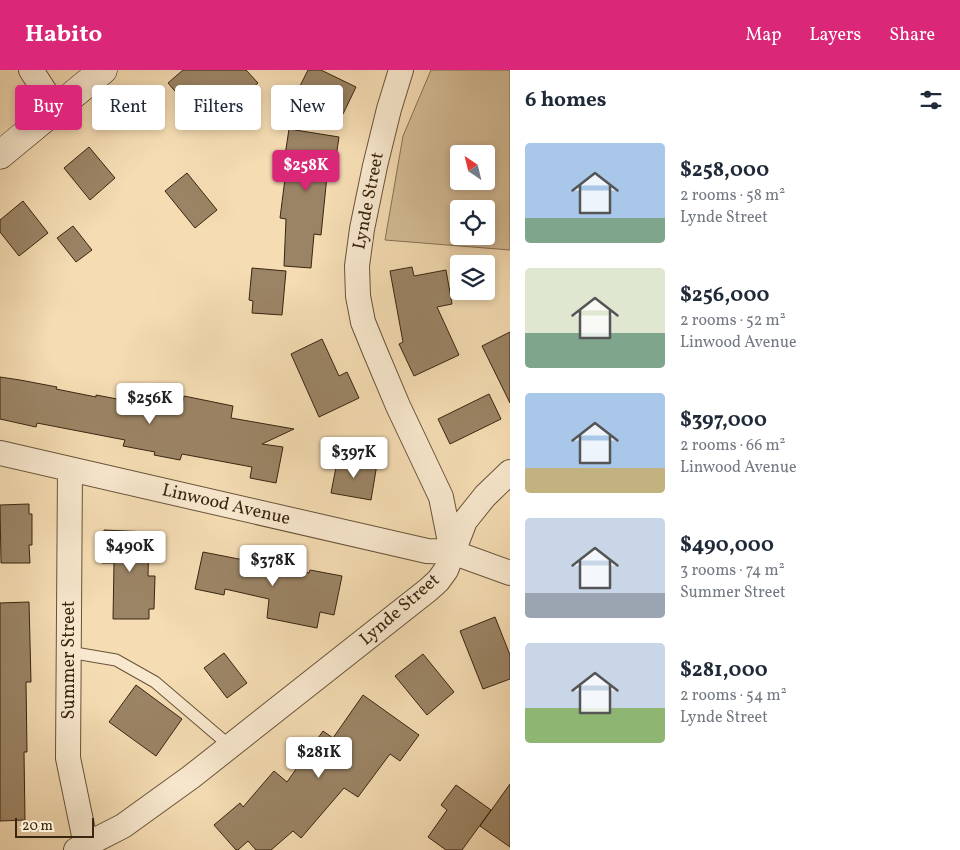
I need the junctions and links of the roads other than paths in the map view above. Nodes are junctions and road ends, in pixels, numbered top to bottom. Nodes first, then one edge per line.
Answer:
1 (31, 70) edge
2 (103, 70) edge
3 (401, 70) edge
4 (41, 85) edge
5 (82, 87) edge
6 (30, 130) edge
7 (0, 155) edge
8 (0, 453) edge
9 (70, 469) junction
10 (510, 472) edge
11 (452, 552) junction
12 (510, 572) edge
13 (69, 652) junction
14 (230, 746) junction
15 (83, 848) edge

1 - 4 street
2 - 5 street
3 - 11 street, Lynde Street
6 - 7 street
8 - 9 street, Linwood Avenue
9 - 11 street, Linwood Avenue
9 - 13 street, Summer Street
10 - 11 street
11 - 12 street, Linwood Avenue
11 - 14 street, Lynde Street
13 - 14 lane
13 - 15 street, Summer Street
14 - 15 street, Lynde Street

